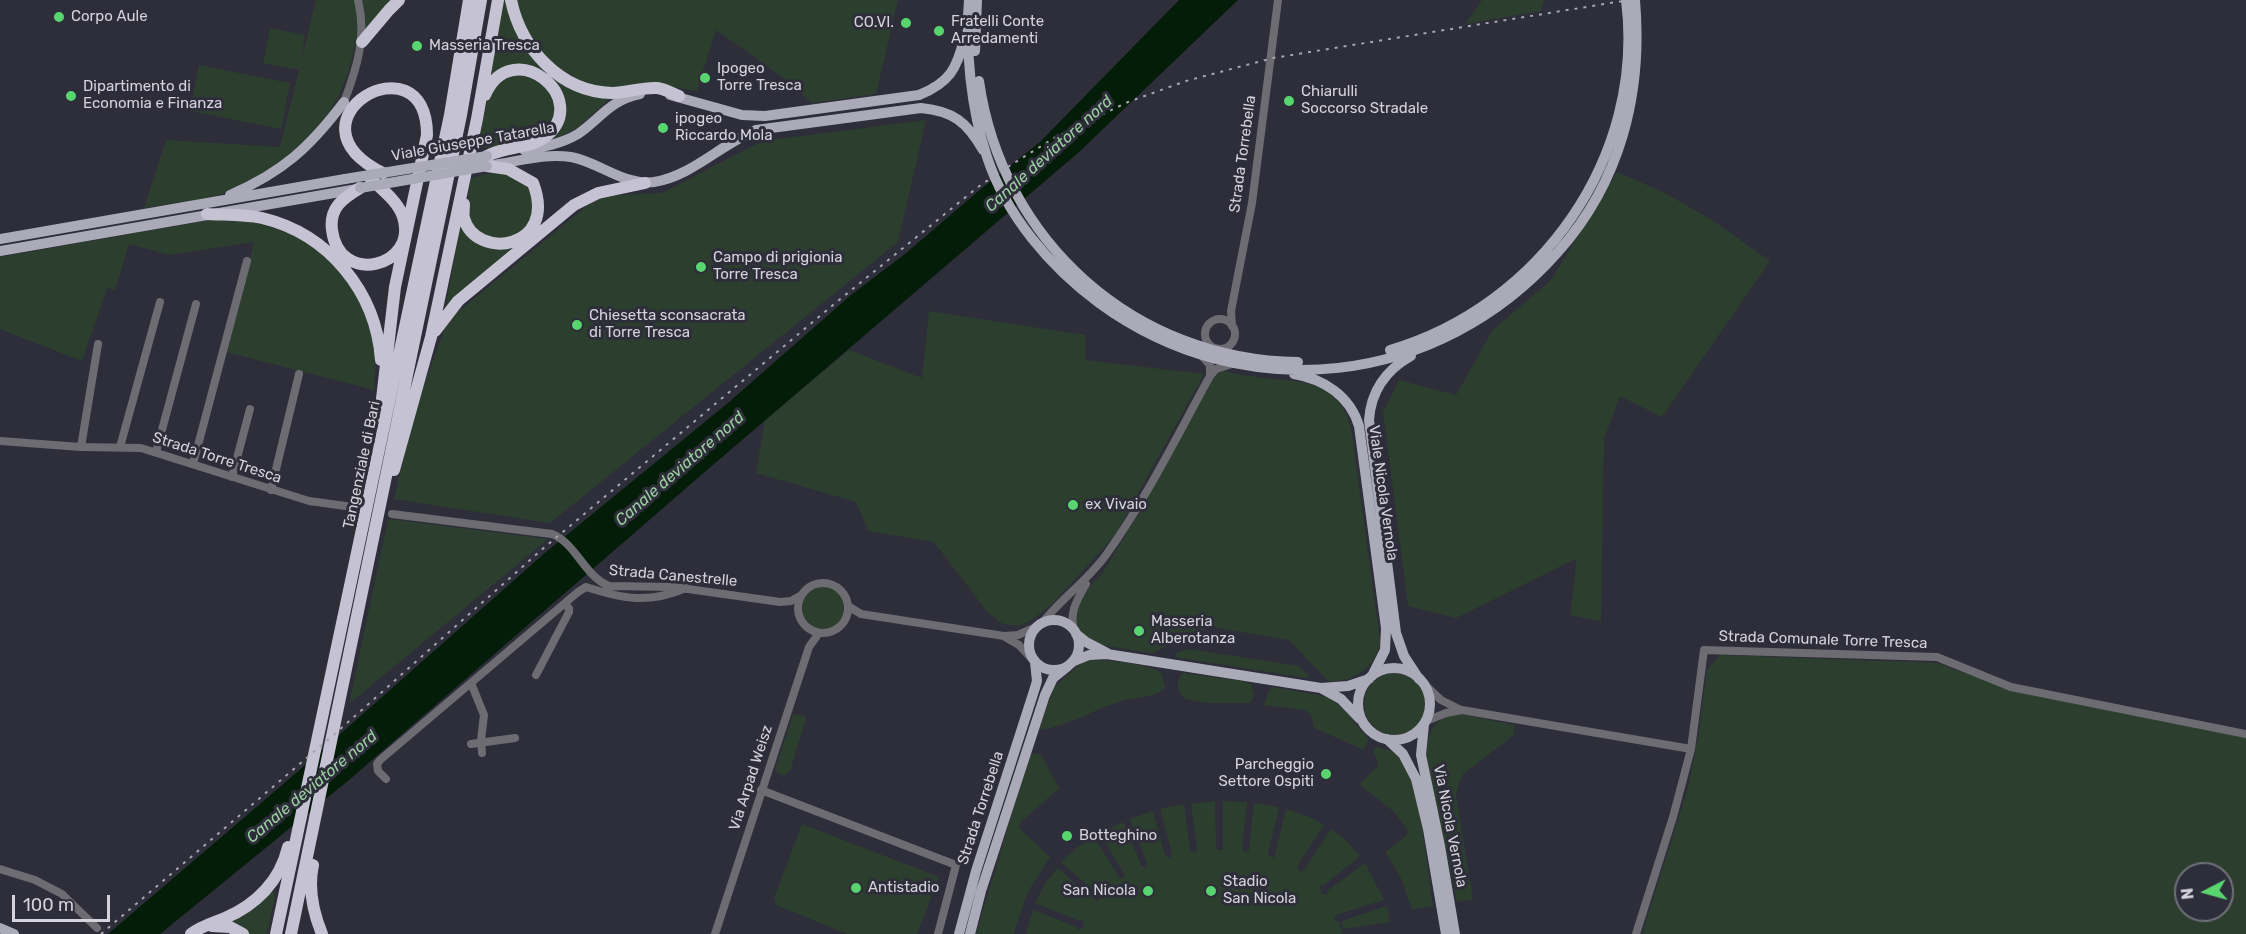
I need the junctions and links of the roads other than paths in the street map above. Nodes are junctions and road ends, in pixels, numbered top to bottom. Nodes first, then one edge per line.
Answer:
1 (358, 0) edge
2 (399, 0) edge
3 (470, 0) edge
4 (481, 0) edge
5 (498, 0) edge
6 (512, 0) edge
7 (969, 0) edge
8 (977, 0) edge
9 (1278, 0) edge
10 (1626, 0) edge
11 (1635, 0) edge
12 (967, 24) junction
13 (1638, 32) junction
14 (362, 42) junction
15 (1627, 66) junction
16 (679, 96) junction
17 (344, 102) junction
18 (1629, 114) junction
19 (477, 119) junction
20 (992, 154) junction
21 (487, 161) junction
22 (383, 173) junction
23 (465, 179) junction
24 (645, 183) junction
25 (360, 188) junction
26 (212, 202) junction
27 (207, 214) junction
28 (405, 237) junction
29 (0, 239) edge
30 (1046, 247) junction
31 (0, 251) edge
32 (247, 261) dead end
33 (1052, 262) junction
34 (1080, 277) junction
35 (1094, 300) junction
36 (160, 302) dead end
37 (196, 303) dead end
38 (1231, 311) junction
39 (1221, 319) junction
40 (1233, 326) junction
41 (431, 337) junction
42 (98, 344) dead end
43 (1428, 346) junction
44 (1202, 352) junction
45 (1223, 354) junction
46 (1268, 369) junction
47 (299, 374) dead end
48 (1210, 376) junction
49 (383, 388) junction
50 (250, 409) dead end
51 (0, 441) edge
52 (81, 447) junction
53 (120, 447) junction
54 (156, 452) junction
55 (380, 452) junction
56 (193, 464) junction
57 (232, 477) junction
58 (383, 489) junction
59 (271, 490) junction
60 (353, 507) dead end
61 (392, 514) dead end
62 (1090, 576) junction
63 (687, 588) junction
64 (800, 596) junction
65 (780, 602) junction
66 (564, 604) junction
67 (848, 606) junction
68 (798, 612) junction
69 (861, 614) junction
70 (844, 621) junction
71 (1040, 625) junction
72 (809, 629) junction
73 (1075, 632) junction
74 (819, 633) junction
75 (1004, 636) junction
76 (809, 647) junction
77 (1107, 654) junction
78 (1034, 661) junction
79 (1070, 664) junction
80 (536, 675) dead end
81 (1371, 677) junction
82 (1422, 682) junction
83 (471, 683) junction
84 (1321, 688) junction
85 (1039, 693) junction
86 (1462, 710) junction
87 (1364, 723) junction
88 (1425, 723) junction
89 (2246, 734) edge
90 (515, 738) dead end
91 (1386, 739) junction
92 (482, 743) junction
93 (471, 744) dead end
94 (1691, 749) junction
95 (482, 753) dead end
96 (386, 778) dead end
97 (761, 790) junction
98 (314, 822) junction
99 (295, 830) junction
100 (0, 870) edge
101 (1443, 890) junction
102 (207, 925) junction
103 (0, 928) edge
104 (97, 928) dead end
105 (14, 934) edge
106 (191, 934) edge
107 (243, 934) edge
108 (276, 934) edge
109 (291, 934) edge
110 (322, 934) edge
111 (715, 934) edge
112 (938, 934) edge
113 (959, 934) edge
114 (970, 934) edge
115 (1446, 934) edge
116 (1455, 934) edge
117 (1636, 934) edge

1 - 14 street
2 - 14 highway
3 - 55 highway, Tangenziale di Bari
4 - 58 highway, Tangenziale di Bari
5 - 19 highway
6 - 16 highway
7 - 12 main road
8 - 20 main road
9 - 38 street, Strada Torrebella
10 - 15 main road
11 - 13 main road
12 - 16 main road, Viale Giuseppe Tatarella
12 - 20 main road
13 - 15 main road
13 - 18 main road
14 - 17 street
15 - 18 main road
15 - 45 main road
16 - 21 main road, Viale Giuseppe Tatarella
17 - 26 main road
17 - 28 highway
18 - 43 main road
19 - 21 highway
19 - 23 highway
20 - 24 main road, Viale Giuseppe Tatarella
20 - 30 main road
21 - 22 main road, Viale Giuseppe Tatarella, bridge
21 - 23 highway
21 - 24 main road, Viale Giuseppe Tatarella
21 - 25 main road, Viale Giuseppe Tatarella, bridge
22 - 26 main road, Viale Giuseppe Tatarella, bridge
22 - 28 highway
23 - 41 highway
24 - 41 highway
25 - 27 main road, Viale Giuseppe Tatarella
25 - 28 highway
26 - 29 main road, Viale Giuseppe Tatarella
27 - 31 main road, Viale Giuseppe Tatarella
27 - 49 highway
28 - 49 highway
30 - 33 main road
30 - 34 main road
32 - 56 street
33 - 34 main road
33 - 35 main road
34 - 35 main road
34 - 44 main road
35 - 44 main road
36 - 53 street
37 - 54 street
38 - 39 street
38 - 40 street, Strada Torrebella
39 - 40 street
39 - 45 street
40 - 45 street
41 - 58 highway
42 - 52 street
43 - 46 main road
43 - 82 main road, Viale Nicola Vernola
44 - 45 main road
44 - 45 main road
44 - 48 street
45 - 46 main road
45 - 48 street
46 - 81 main road, Viale Nicola Vernola
47 - 59 street
48 - 62 street
49 - 55 highway
50 - 57 street
51 - 52 street, Strada Torre Tresca
52 - 53 street, Strada Torre Tresca
53 - 54 street, Strada Torre Tresca
54 - 56 street, Strada Torre Tresca
55 - 99 highway, Tangenziale di Bari
56 - 57 street, Strada Torre Tresca
57 - 59 street, Strada Torre Tresca
58 - 98 highway, Tangenziale di Bari
59 - 60 street, Strada Torre Tresca
61 - 63 street, Strada Canestrelle
62 - 71 street
62 - 73 street
63 - 65 street, Strada Canestrelle
63 - 66 street
64 - 65 street, Strada Canestrelle
64 - 67 street
64 - 68 street
65 - 68 street, Strada Canestrelle
66 - 80 street
66 - 83 street
67 - 69 street
67 - 70 street
68 - 72 street
69 - 70 street
69 - 75 street
70 - 74 street
71 - 73 main road
71 - 75 street
71 - 78 main road
72 - 74 street
72 - 76 street
73 - 77 main road
73 - 79 main road
74 - 76 street, Via Arpad Weisz
75 - 78 street
76 - 97 street, Via Arpad Weisz
77 - 79 main road
77 - 84 main road
78 - 79 main road
78 - 85 main road
79 - 85 main road
81 - 82 main road
81 - 84 main road
81 - 87 main road
82 - 86 street
82 - 88 main road
83 - 92 street
83 - 96 street
84 - 87 main road
85 - 113 main road, Strada Torrebella
85 - 114 main road, Strada Torrebella
86 - 88 street
86 - 94 street
87 - 91 main road
88 - 91 main road
88 - 101 main road, Via Nicola Vernola
89 - 94 street, Strada Comunale Torre Tresca
90 - 92 street
91 - 101 main road, Via Nicola Vernola
92 - 93 street
92 - 95 street
94 - 117 street
97 - 111 street, Via Arpad Weisz
97 - 112 street
98 - 109 highway, Tangenziale di Bari
98 - 110 highway
99 - 102 highway
99 - 108 highway
100 - 104 street
101 - 115 main road, Via Nicola Vernola
101 - 116 main road, Via Nicola Vernola
102 - 106 highway
102 - 107 highway
103 - 105 main road

